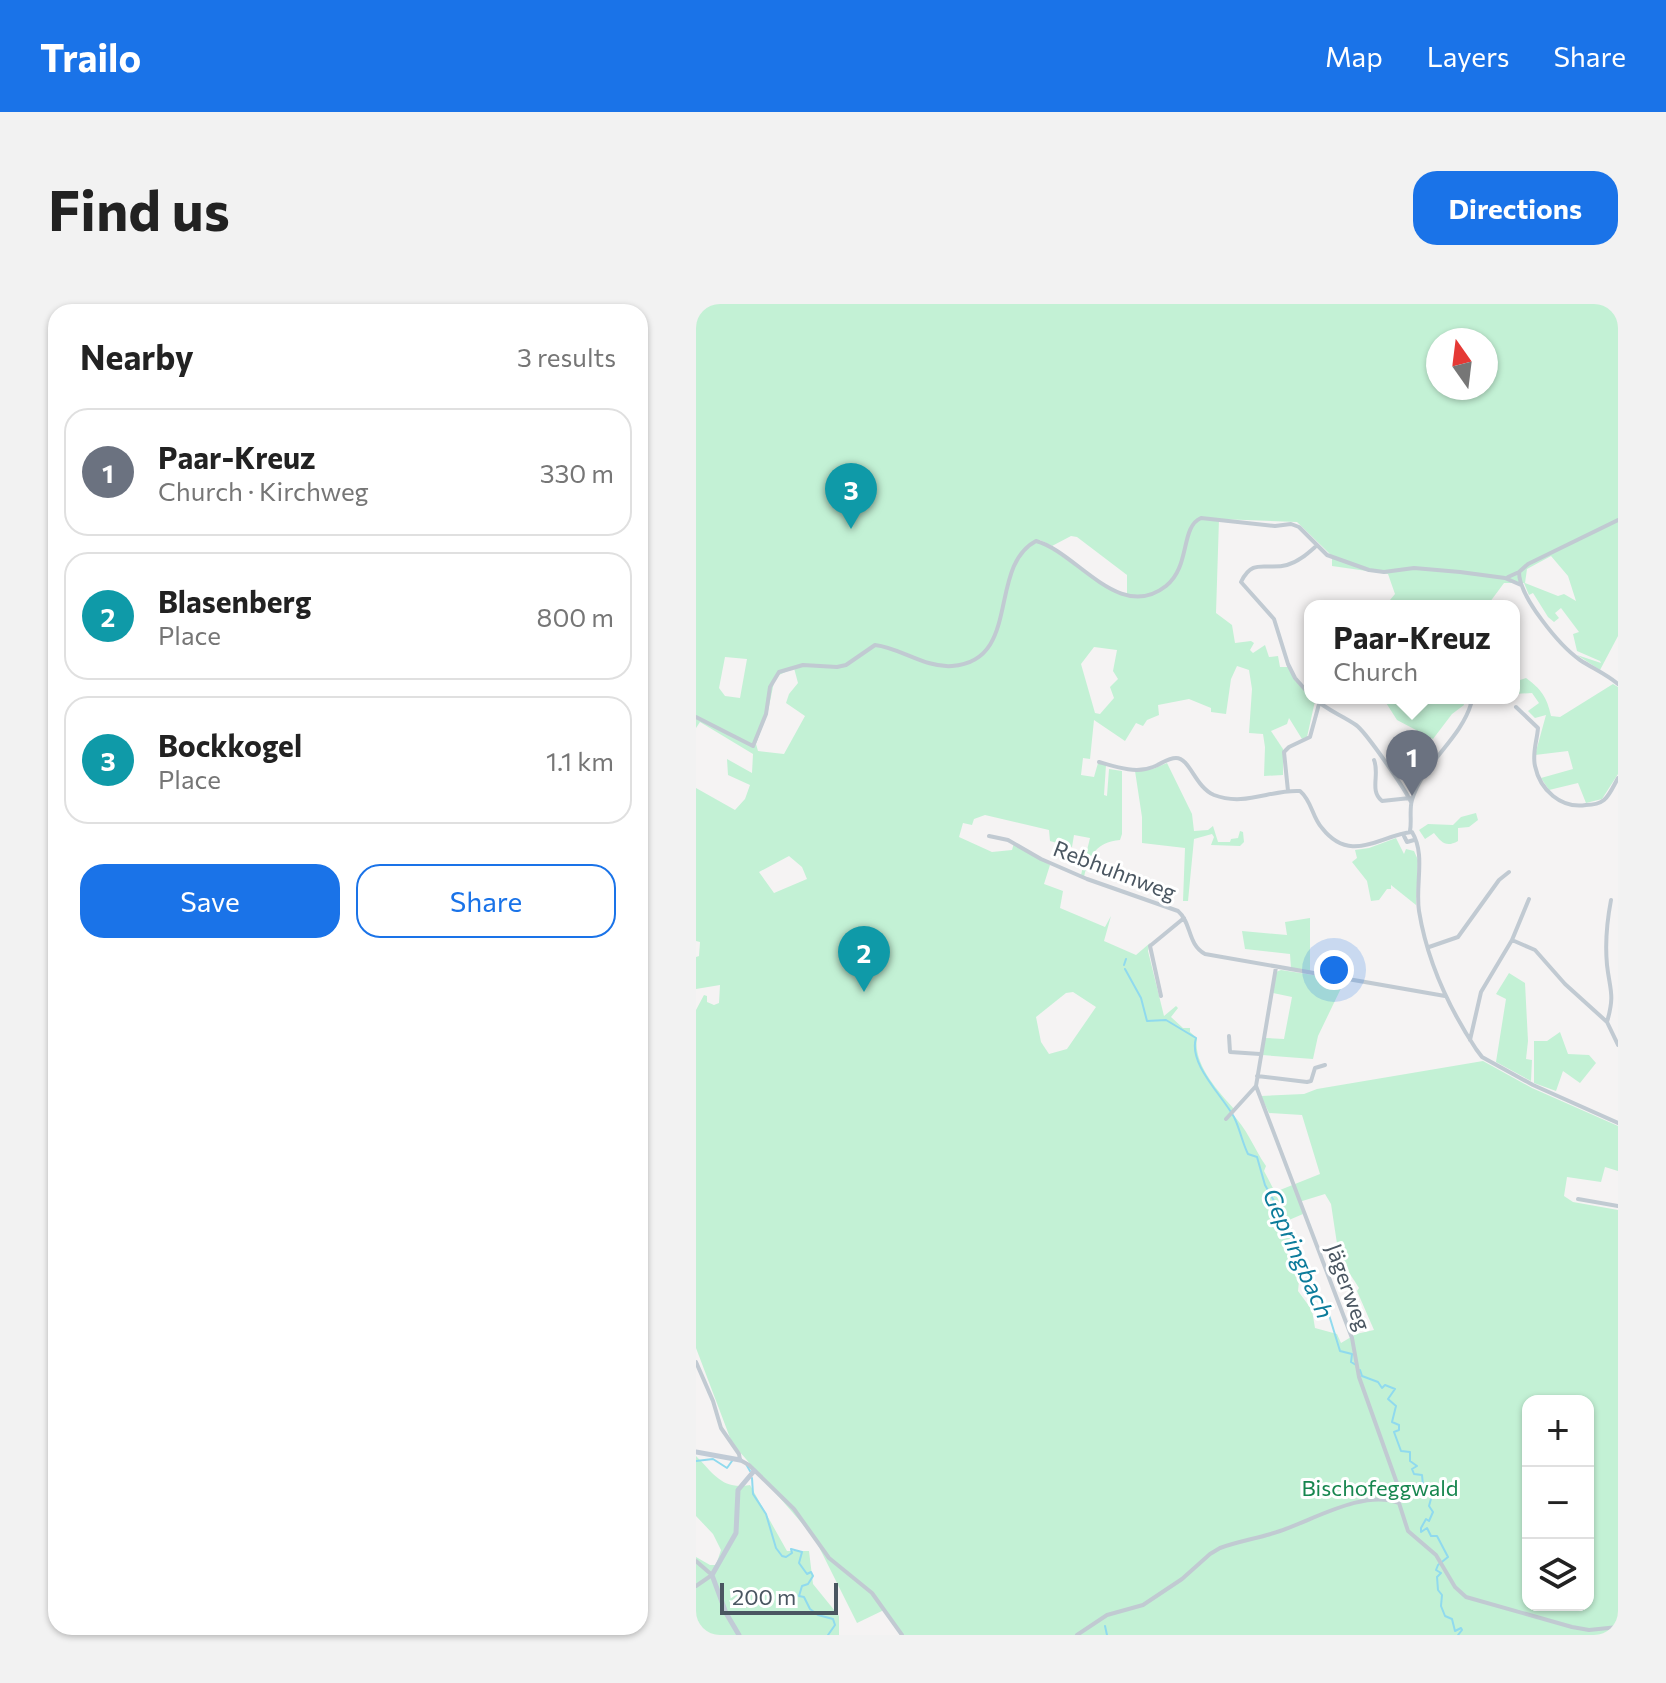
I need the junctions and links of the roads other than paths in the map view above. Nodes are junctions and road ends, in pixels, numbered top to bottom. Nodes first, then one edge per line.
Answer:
1 (1618, 520) edge
2 (1316, 546) junction
3 (1519, 572) junction
4 (1505, 578) junction
5 (1521, 585) junction
6 (1618, 684) edge
7 (1304, 689) edge
8 (1319, 704) edge
9 (1321, 704) edge
10 (1471, 704) edge
11 (1516, 707) dead end
12 (696, 717) edge
13 (1374, 760) dead end
14 (1099, 762) dead end
15 (1618, 778) edge
16 (1288, 791) junction
17 (1410, 800) junction
18 (1412, 832) junction
19 (989, 836) dead end
20 (1404, 836) junction
21 (1414, 840) junction
22 (1509, 872) dead end
23 (1529, 899) dead end
24 (1611, 900) dead end
25 (1184, 918) junction
26 (1512, 940) junction
27 (1429, 947) junction
28 (1276, 967) junction
29 (1161, 996) dead end
30 (1445, 996) junction
31 (1607, 1022) junction
32 (1229, 1036) dead end
33 (1470, 1040) junction
34 (1618, 1045) edge
35 (1261, 1054) junction
36 (1325, 1065) dead end
37 (1257, 1076) junction
38 (1256, 1086) junction
39 (1230, 1116) dead end
40 (1618, 1123) edge
41 (1578, 1199) dead end
42 (1618, 1206) edge
43 (696, 1362) edge
44 (696, 1452) edge
45 (740, 1460) junction
46 (754, 1471) junction
47 (1399, 1503) junction
48 (696, 1561) edge
49 (712, 1575) junction
50 (696, 1586) edge
51 (1618, 1627) edge
52 (739, 1635) edge
53 (902, 1635) edge
54 (1077, 1635) edge

1 - 3 street
2 - 4 street
2 - 7 street
2 - 12 street
3 - 4 street
3 - 5 street
4 - 5 street
5 - 6 street
8 - 16 street
9 - 17 street
10 - 17 street
11 - 15 street
13 - 17 street
14 - 16 street
16 - 20 street
17 - 18 street
18 - 20 street
18 - 21 street
19 - 25 street, Rebhuhnweg
20 - 21 street
21 - 27 street
22 - 27 street
23 - 26 street
24 - 31 street
25 - 28 street, Rebhuhnweg
25 - 29 street
26 - 31 street
26 - 33 street
27 - 30 street
28 - 30 street, Rebhuhnweg
28 - 35 street, Jägerweg
30 - 33 street
31 - 34 street
32 - 35 street
33 - 40 street
35 - 37 street, Jägerweg
36 - 37 street
37 - 38 street, Jägerweg
38 - 39 street
38 - 47 street, Jägerweg
41 - 42 street
43 - 45 street
44 - 45 street
45 - 46 street
46 - 49 street
46 - 53 street
47 - 51 street, Jägerweg
47 - 54 street
48 - 49 street
49 - 50 street
49 - 52 street

